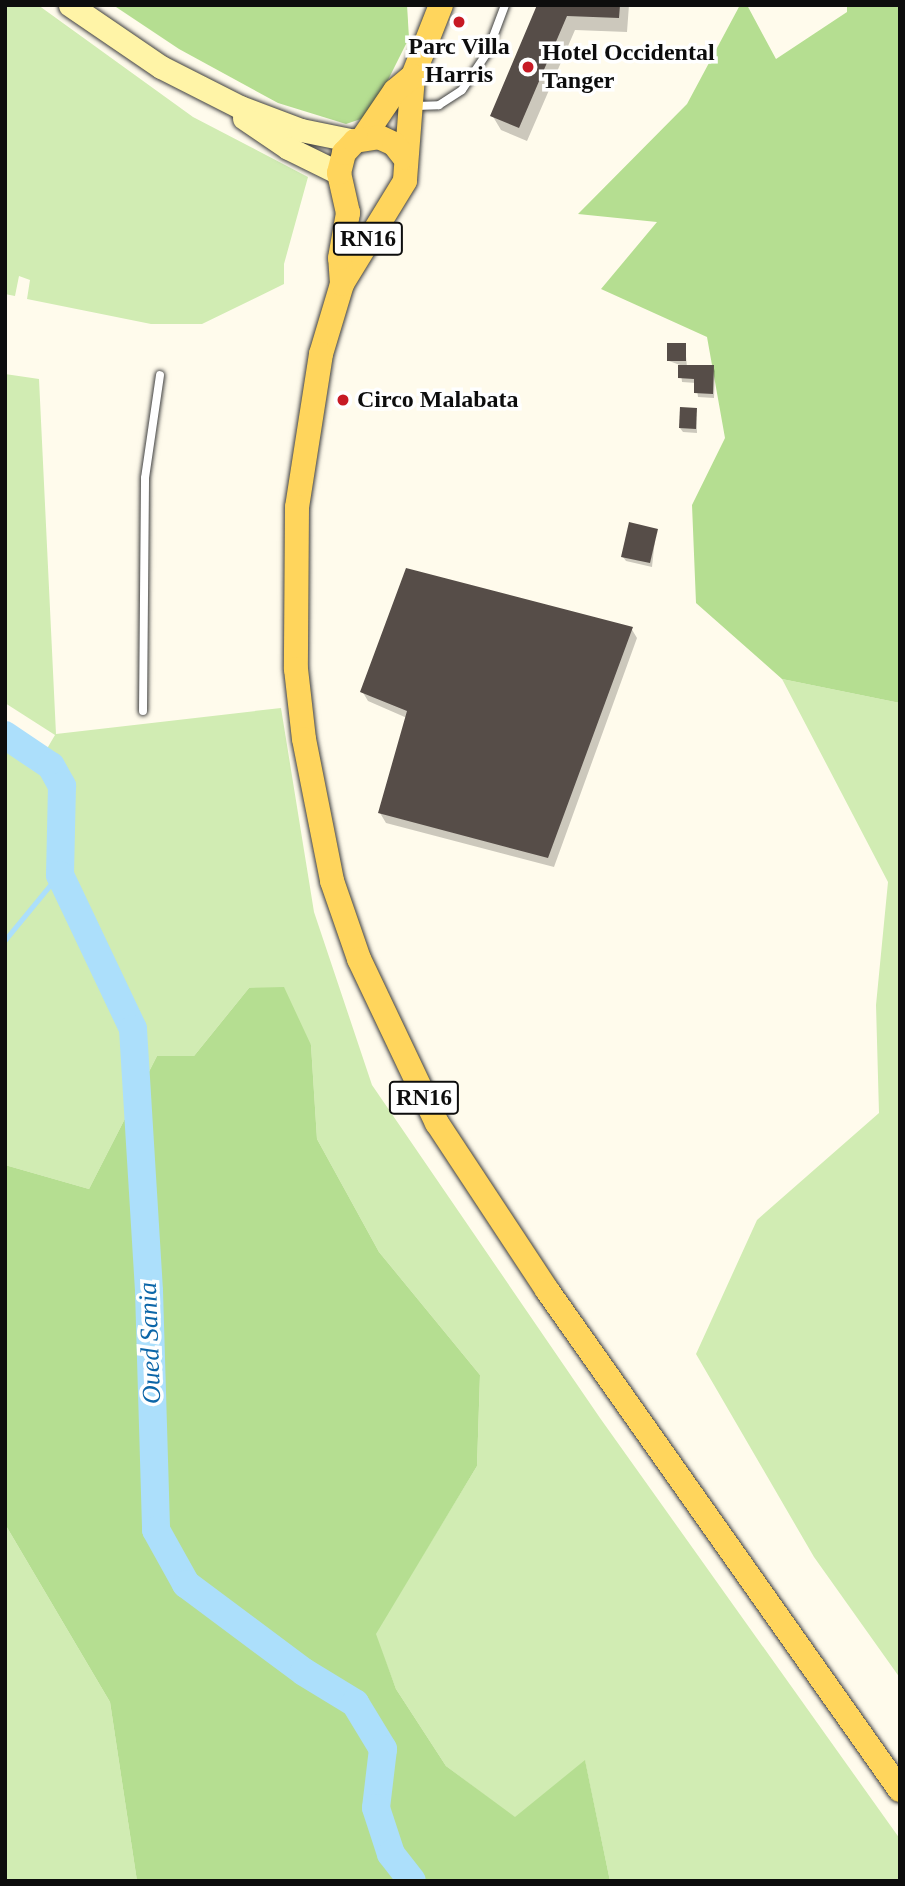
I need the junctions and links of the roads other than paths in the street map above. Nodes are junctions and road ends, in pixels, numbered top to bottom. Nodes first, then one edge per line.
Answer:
1 (69, 5) edge
2 (441, 5) edge
3 (505, 5) edge
4 (413, 76) junction
5 (220, 97) junction
6 (408, 104) junction
7 (359, 140) junction
8 (404, 157) junction
9 (341, 178) junction
10 (396, 194) junction
11 (342, 284) junction
12 (160, 374) dead end
13 (143, 711) dead end
14 (900, 1790) edge

1 - 5 street
2 - 4 main road
3 - 6 lane
4 - 6 main road
4 - 7 main road
5 - 7 street
5 - 9 street
6 - 8 main road
7 - 8 main road
7 - 9 main road
8 - 10 main road
9 - 10 main road
9 - 11 main road, RN16
10 - 11 main road, RN16
11 - 14 main road, RN16
12 - 13 lane

